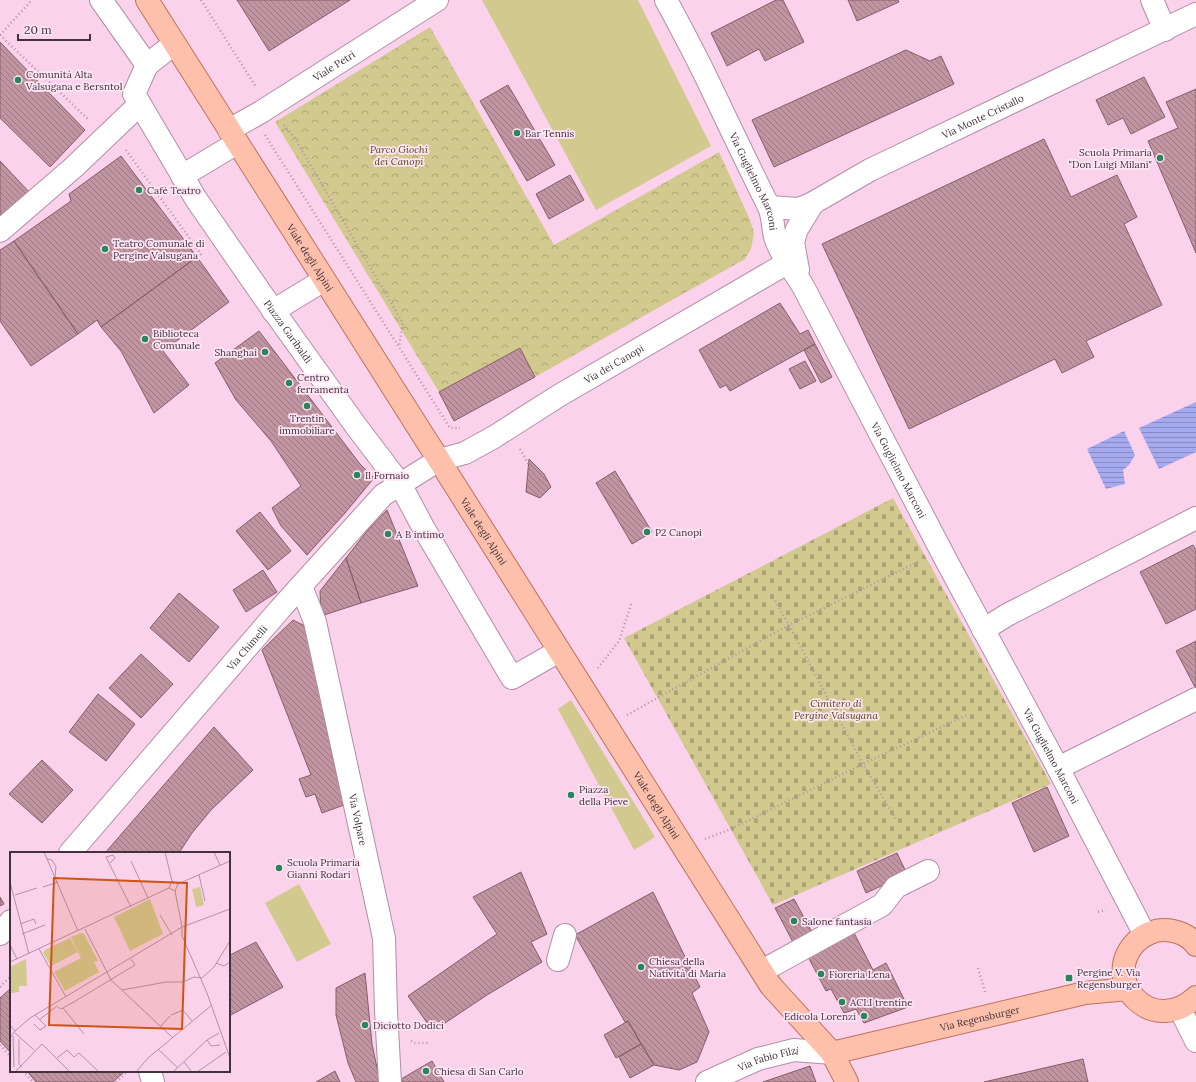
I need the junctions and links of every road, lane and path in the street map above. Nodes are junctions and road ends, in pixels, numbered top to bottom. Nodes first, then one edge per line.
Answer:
1 (32, 0) edge
2 (101, 0) edge
3 (147, 0) edge
4 (201, 0) edge
5 (437, 0) edge
6 (666, 0) edge
7 (1152, 0) edge
8 (1196, 14) edge
9 (1165, 30) junction
10 (0, 35) edge
11 (174, 44) junction
12 (147, 65) junction
13 (260, 93) dead end
14 (140, 104) junction
15 (90, 121) dead end
16 (282, 123) dead end
17 (264, 134) dead end
18 (233, 136) junction
19 (122, 145) dead end
20 (182, 176) junction
21 (813, 203) junction
22 (769, 207) junction
23 (0, 231) edge
24 (203, 257) dead end
25 (793, 271) junction
26 (324, 280) junction
27 (273, 311) junction
28 (399, 347) junction
29 (463, 428) dead end
30 (520, 448) dead end
31 (439, 460) junction
32 (539, 483) dead end
33 (400, 484) junction
34 (1196, 518) edge
35 (922, 561) dead end
36 (301, 586) junction
37 (770, 594) dead end
38 (632, 602) dead end
39 (789, 624) junction
40 (983, 630) junction
41 (559, 651) junction
42 (598, 668) dead end
43 (1196, 699) edge
44 (968, 715) dead end
45 (627, 716) dead end
46 (863, 764) junction
47 (1058, 768) junction
48 (897, 821) dead end
49 (704, 839) dead end
50 (71, 852) edge
51 (928, 871) dead end
52 (10, 922) edge
53 (0, 934) edge
54 (564, 935) dead end
55 (1145, 935) junction
56 (1196, 945) edge
57 (558, 960) dead end
58 (978, 968) dead end
59 (762, 971) junction
60 (10, 977) edge
61 (0, 987) edge
62 (1128, 989) junction
63 (985, 992) dead end
64 (1188, 1003) edge
65 (1196, 1041) edge
66 (0, 1045) edge
67 (832, 1053) junction
68 (10, 1056) edge
69 (24, 1072) edge
70 (127, 1072) edge
71 (150, 1072) edge
72 (32, 1082) edge
73 (116, 1082) edge
74 (153, 1082) edge
75 (390, 1082) edge
76 (707, 1082) edge
77 (847, 1082) edge

1 - 10 path
2 - 12 street
3 - 11 main road, Viale degli Alpini
4 - 13 path
5 - 18 street, Viale Petri
6 - 22 street, Via Guglielmo Marconi
7 - 9 street
8 - 9 street, Via Monte Cristallo
9 - 21 street, Via Monte Cristallo
10 - 15 path
11 - 12 street, Piazza Garibaldi
11 - 18 main road, Viale degli Alpini
12 - 14 street, Piazza Garibaldi
14 - 20 street, Piazza Garibaldi
14 - 23 street
16 - 28 path
17 - 28 path
18 - 20 street
18 - 26 main road, Viale degli Alpini
19 - 24 path
20 - 27 street, Piazza Garibaldi
21 - 22 street, Via Monte Cristallo
21 - 25 street
22 - 25 street, Via Guglielmo Marconi
25 - 31 street, Via dei Canopi
25 - 40 street, Via Guglielmo Marconi
26 - 27 street
26 - 31 main road, Viale degli Alpini
27 - 33 street, Piazza Garibaldi
28 - 29 path
30 - 32 path
31 - 33 street, Via Chimelli
31 - 41 main road, Viale degli Alpini
33 - 36 street, Via Chimelli
33 - 41 street
34 - 40 street
35 - 39 path
36 - 50 street, Via Chimelli
36 - 75 street, Via Volpare
37 - 39 path
38 - 42 path
39 - 45 path
39 - 46 path
40 - 47 street, Via Guglielmo Marconi
41 - 59 main road, Viale degli Alpini
43 - 47 street
44 - 46 path
46 - 48 path
46 - 49 path
47 - 55 street, Via Guglielmo Marconi
51 - 59 street
52 - 53 street
54 - 57 street
55 - 56 main road
55 - 62 main road
58 - 63 path
59 - 67 main road, Viale degli Alpini
60 - 61 path
62 - 64 main road
62 - 67 main road, Via Regensburger
64 - 65 street
66 - 68 path
67 - 76 street, Via Fabio Filzi
67 - 77 main road, Viale degli Alpini
69 - 72 path
70 - 73 path
71 - 74 street

